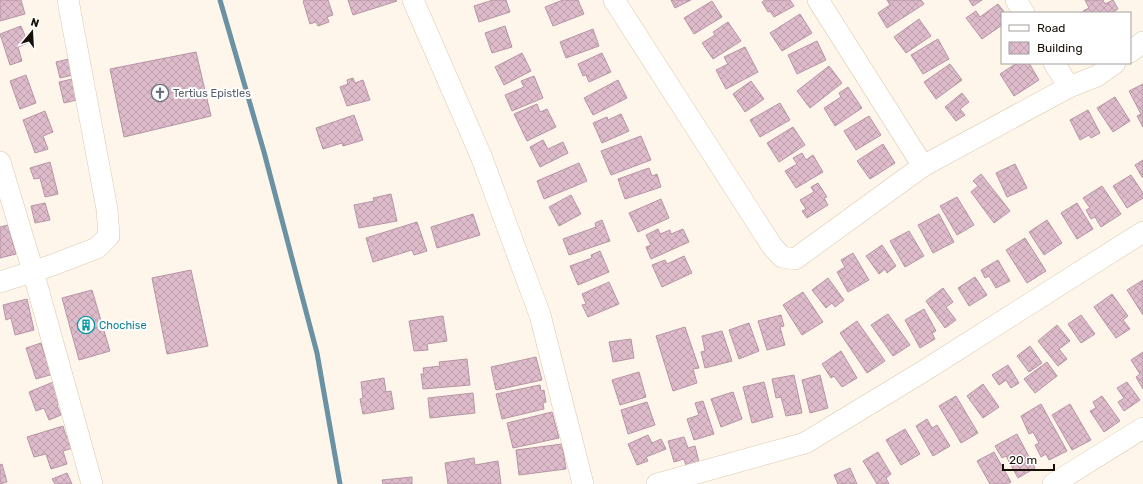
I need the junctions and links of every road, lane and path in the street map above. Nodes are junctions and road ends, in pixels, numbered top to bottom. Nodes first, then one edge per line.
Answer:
1 (68, 0) edge
2 (413, 0) edge
3 (614, 0) edge
4 (818, 0) edge
5 (1016, 0) edge
6 (1023, 12) edge
7 (1143, 42) edge
8 (1131, 51) edge
9 (1055, 64) edge
10 (1114, 64) edge
11 (1069, 87) junction
12 (0, 162) edge
13 (924, 166) junction
14 (1141, 238) edge
15 (33, 271) junction
16 (0, 282) edge
17 (1143, 428) edge
18 (92, 484) edge
19 (583, 484) edge
20 (657, 484) edge
21 (1053, 484) edge

1 - 15 street
2 - 19 street
3 - 13 street
4 - 13 street
5 - 6 street
7 - 8 street
9 - 11 street
10 - 11 street
11 - 13 street
12 - 15 street
14 - 20 street
15 - 16 street
15 - 18 street
17 - 21 street

